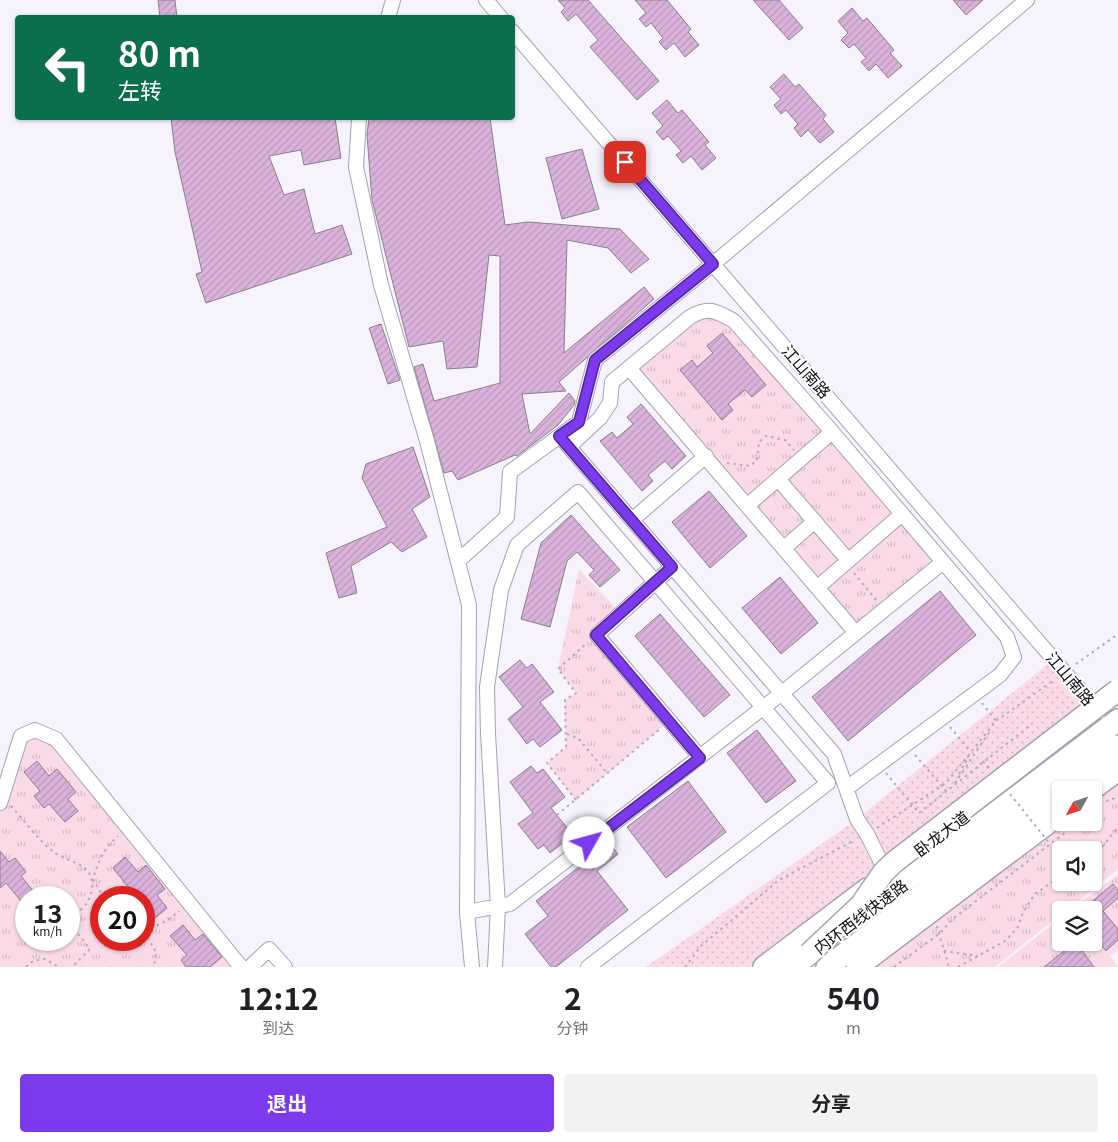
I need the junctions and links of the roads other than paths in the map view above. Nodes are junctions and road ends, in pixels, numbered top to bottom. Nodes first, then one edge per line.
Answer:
1 (393, 0) edge
2 (486, 0) edge
3 (1027, 0) edge
4 (389, 15) edge
5 (498, 15) edge
6 (515, 34) edge
7 (359, 120) edge
8 (713, 264) junction
9 (629, 368) junction
10 (832, 432) junction
11 (564, 442) junction
12 (706, 456) junction
13 (778, 479) junction
14 (748, 505) junction
15 (902, 514) junction
16 (632, 520) junction
17 (815, 521) junction
18 (784, 548) junction
19 (458, 561) junction
20 (847, 562) junction
21 (943, 562) junction
22 (672, 567) junction
23 (656, 581) junction
24 (818, 586) junction
25 (856, 633) junction
26 (1118, 675) edge
27 (1118, 690) edge
28 (782, 694) junction
29 (1118, 699) edge
30 (765, 707) junction
31 (1109, 716) edge
32 (1078, 721) junction
33 (1118, 746) edge
34 (700, 758) junction
35 (1118, 761) edge
36 (1118, 770) edge
37 (1086, 781) edge
38 (1102, 782) edge
39 (846, 788) junction
40 (2, 800) edge
41 (1052, 801) edge
42 (1025, 817) junction
43 (1052, 819) edge
44 (887, 874) junction
45 (498, 906) junction
46 (467, 912) junction
47 (801, 961) edge
48 (241, 967) edge
49 (250, 967) edge
50 (285, 967) edge
51 (472, 967) edge
52 (495, 967) edge
53 (588, 967) edge
54 (764, 967) edge
55 (827, 967) edge
56 (857, 967) edge

1 - 4 street
2 - 5 street
3 - 8 street
6 - 8 street, 江山南路
7 - 19 street
8 - 11 street
8 - 31 street, 江山南路
9 - 10 street
9 - 11 street
9 - 12 street
10 - 13 street
10 - 15 street
11 - 16 street
11 - 19 street
12 - 14 street
12 - 16 street
13 - 14 street
13 - 17 street
14 - 18 street
15 - 20 street
15 - 21 street
16 - 22 street
17 - 18 street
17 - 20 street
18 - 24 street
19 - 46 street
20 - 24 street
21 - 25 street
21 - 39 street
22 - 23 street
22 - 28 street
23 - 30 street
23 - 34 street
23 - 45 street
24 - 25 street
25 - 28 street
26 - 32 highway, bridge
27 - 32 highway, bridge
28 - 30 street
28 - 39 street
29 - 31 highway, 卧龙大道
30 - 34 street
30 - 53 street
31 - 44 highway, 卧龙大道
31 - 47 highway, 内环西线快速路, bridge
32 - 47 highway, bridge
33 - 42 highway, 内环西线快速路
34 - 45 street
35 - 37 highway
36 - 38 highway
39 - 44 street
40 - 48 street
41 - 42 highway
42 - 55 highway, 内环西线快速路
43 - 56 highway
44 - 54 highway, 卧龙大道
45 - 46 street
45 - 52 street
46 - 51 street
49 - 50 street

